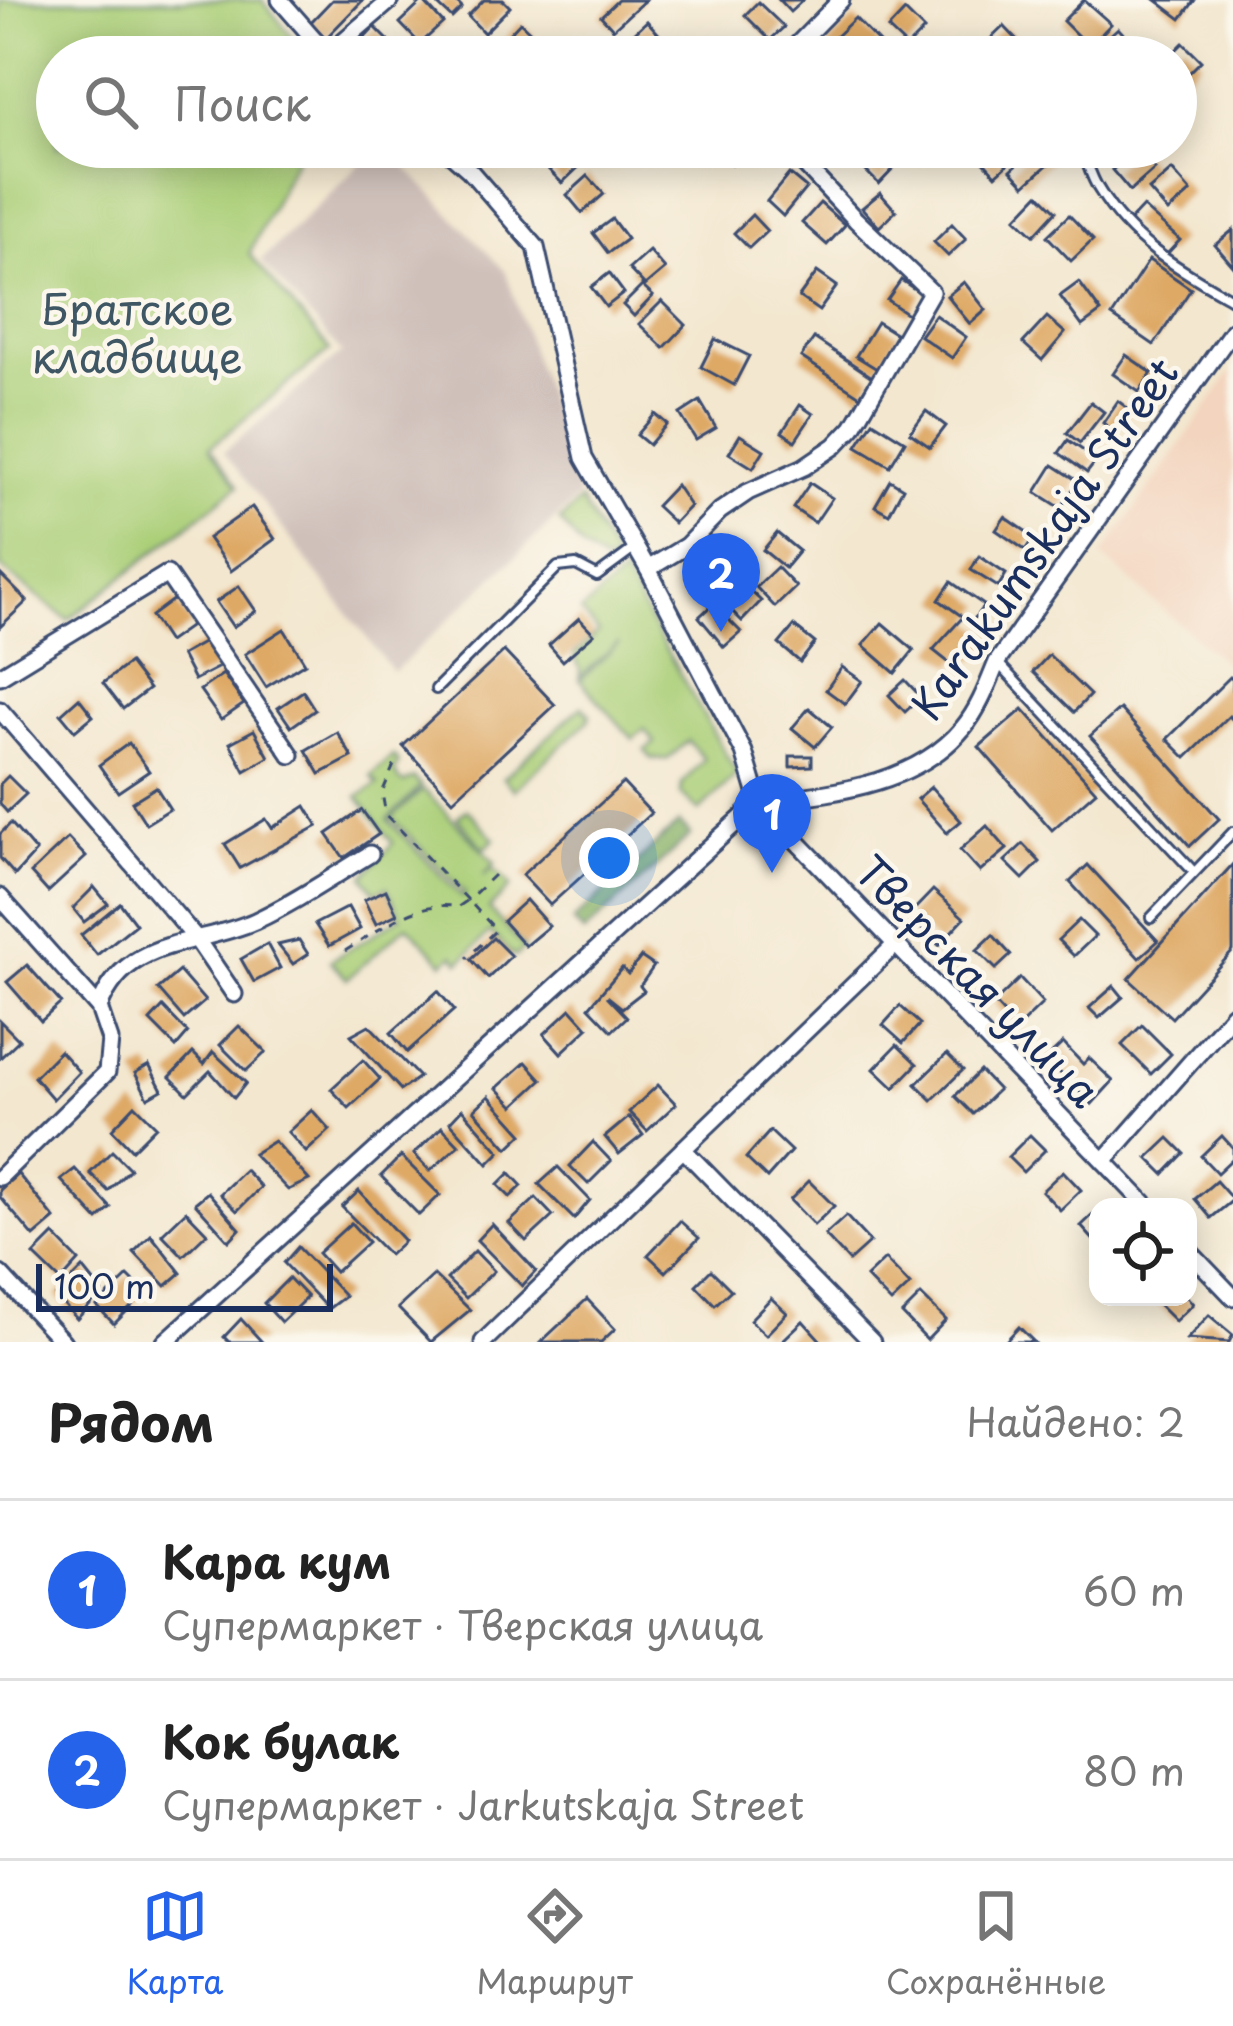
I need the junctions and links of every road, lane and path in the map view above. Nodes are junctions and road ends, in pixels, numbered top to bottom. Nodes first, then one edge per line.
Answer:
1 (280, 0) edge
2 (391, 0) edge
3 (841, 0) edge
4 (312, 36) edge
5 (351, 36) edge
6 (806, 36) edge
7 (467, 168) edge
8 (808, 168) edge
9 (1089, 168) edge
10 (1233, 300) edge
11 (1233, 330) edge
12 (636, 547) junction
13 (649, 569) junction
14 (997, 662) junction
15 (0, 676) edge
16 (436, 689) dead end
17 (0, 710) edge
18 (291, 755) dead end
19 (394, 766) dead end
20 (759, 802) junction
21 (1233, 832) edge
22 (370, 854) dead end
23 (1194, 872) junction
24 (496, 873) dead end
25 (0, 897) edge
26 (468, 900) junction
27 (1151, 918) dead end
28 (195, 937) junction
29 (894, 946) junction
30 (346, 951) dead end
31 (467, 958) dead end
32 (234, 994) dead end
33 (99, 1008) junction
34 (1233, 1014) edge
35 (683, 1149) junction
36 (1104, 1161) junction
37 (0, 1177) edge
38 (1139, 1198) edge
39 (1197, 1259) edge
40 (0, 1274) edge
41 (1233, 1297) edge
42 (63, 1342) edge
43 (165, 1342) edge
44 (483, 1342) edge
45 (872, 1342) edge

1 - 4 street
2 - 5 street
3 - 6 street
7 - 12 street
8 - 13 street
9 - 10 lane
11 - 14 street, Karakumskaja Street
12 - 13 street
12 - 16 lane
13 - 20 street
14 - 20 street, Karakumskaja Street
14 - 23 lane
15 - 18 street
17 - 28 street
19 - 26 path
20 - 29 street, Тверская улица
20 - 43 street
21 - 23 lane
22 - 28 street
23 - 27 lane
24 - 26 path
25 - 33 street
26 - 30 path
26 - 31 path
28 - 32 street
28 - 33 street
29 - 35 street
29 - 36 street, Тверская улица
33 - 37 street
34 - 36 street
35 - 44 street
35 - 45 street
36 - 38 street, Тверская улица
39 - 41 street
40 - 42 street

